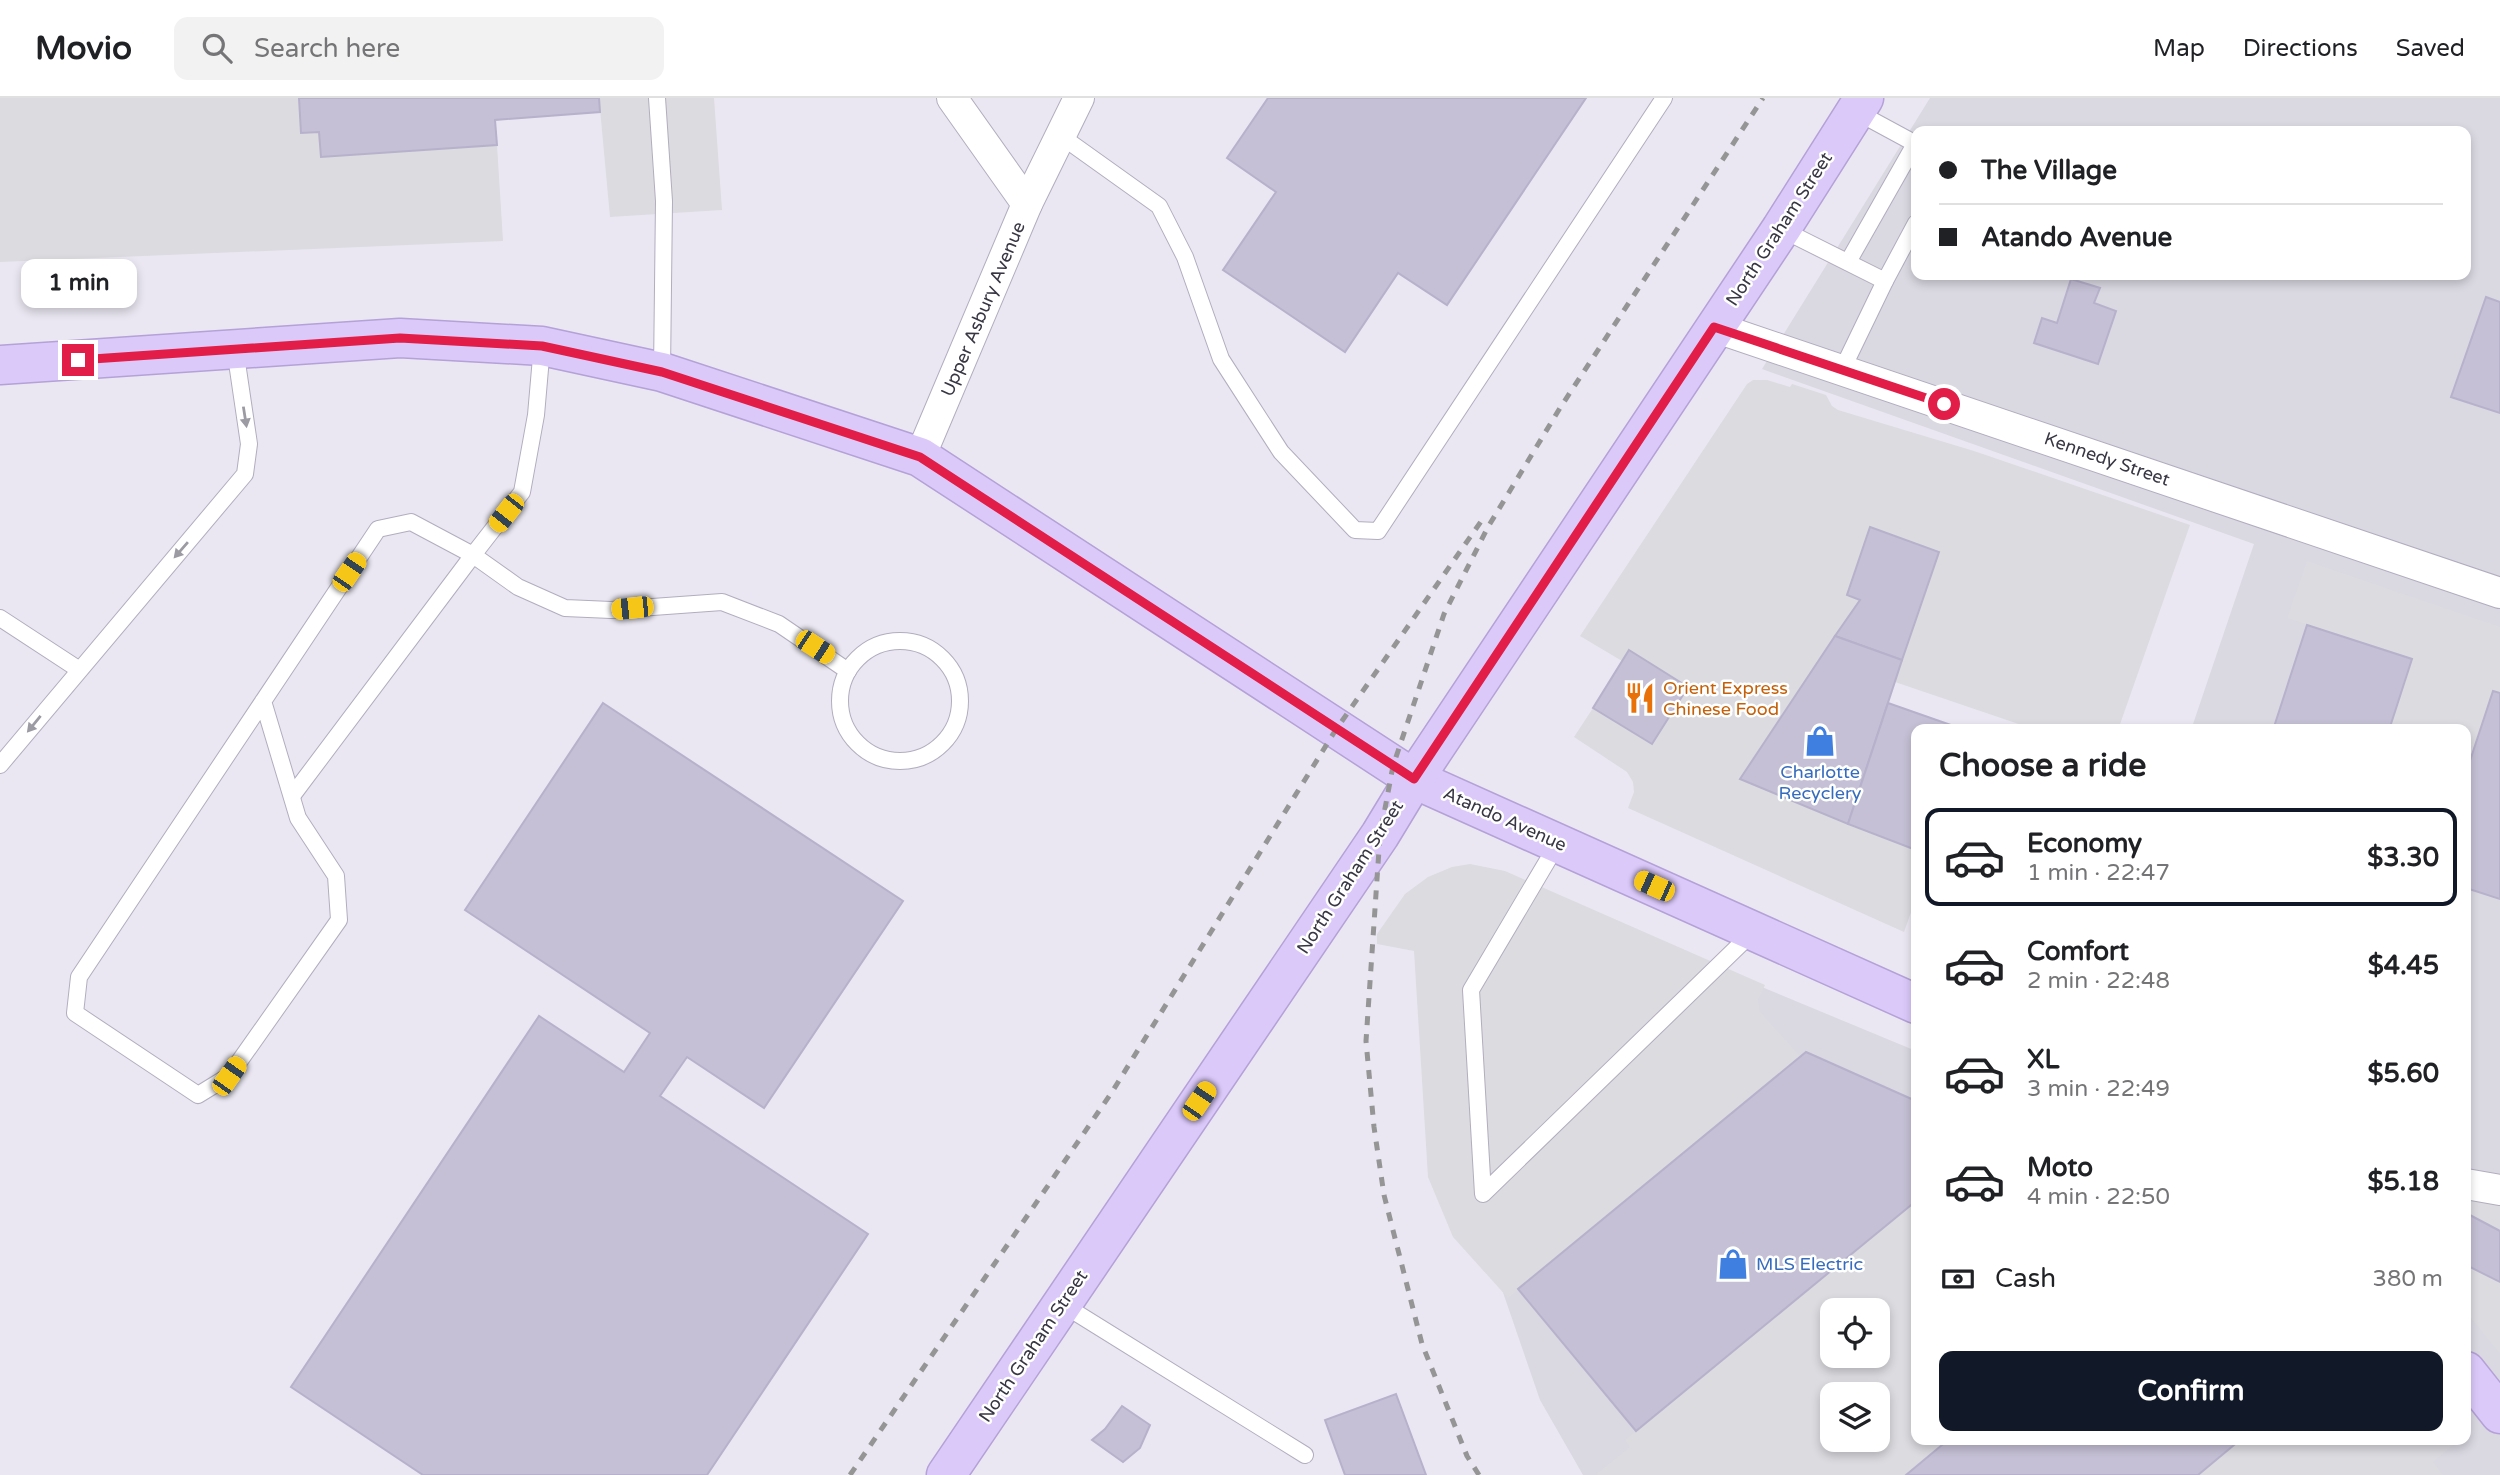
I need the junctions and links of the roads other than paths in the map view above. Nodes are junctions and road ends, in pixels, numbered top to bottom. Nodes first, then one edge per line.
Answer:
1 (657, 98) edge
2 (951, 98) edge
3 (1079, 98) edge
4 (1664, 98) edge
5 (1859, 105) edge
6 (1060, 136) junction
7 (1911, 141) edge
8 (1911, 153) edge
9 (1027, 204) junction
10 (1782, 229) junction
11 (1911, 232) edge
12 (1848, 262) junction
13 (1885, 281) junction
14 (1714, 327) junction
15 (542, 346) junction
16 (235, 349) junction
17 (0, 365) edge
18 (1842, 370) junction
19 (662, 372) junction
20 (920, 457) junction
21 (473, 555) junction
22 (2500, 593) edge
23 (0, 618) edge
24 (78, 669) junction
25 (848, 671) junction
26 (263, 701) junction
27 (3, 755) edge
28 (1414, 779) junction
29 (292, 796) junction
30 (1558, 843) junction
31 (1754, 931) junction
32 (1911, 1002) edge
33 (2471, 1185) edge
34 (2500, 1190) edge
35 (1062, 1304) junction
36 (2471, 1377) edge
37 (2500, 1414) edge
38 (1305, 1455) dead end
39 (946, 1475) edge

1 - 19 lane
2 - 9 street, Upper Asbury Avenue
3 - 6 street
4 - 6 lane
5 - 7 lane
5 - 10 main road, North Graham Street
6 - 9 street
8 - 12 lane
9 - 20 street, Upper Asbury Avenue
10 - 12 lane
10 - 14 main road, North Graham Street
11 - 13 lane
12 - 13 lane
13 - 18 lane
14 - 18 street, Kennedy Street
14 - 28 main road, North Graham Street
15 - 16 main road, Atando Avenue
15 - 19 main road, Atando Avenue
15 - 21 lane
16 - 17 main road, Atando Avenue
16 -> 24 lane
18 - 22 street, Kennedy Street
19 - 20 main road, Atando Avenue
20 - 28 main road, Atando Avenue
21 - 25 lane
21 - 26 lane
21 - 29 lane
23 - 24 lane
24 -> 27 lane
25 - 25 lane
26 - 29 lane
26 - 29 lane
28 - 30 main road, Atando Avenue
28 - 35 main road, North Graham Street
30 - 31 main road, Atando Avenue
30 - 31 lane
31 - 32 main road, Atando Avenue
33 - 34 street
35 - 38 lane
35 - 39 main road, North Graham Street
36 - 37 main road

